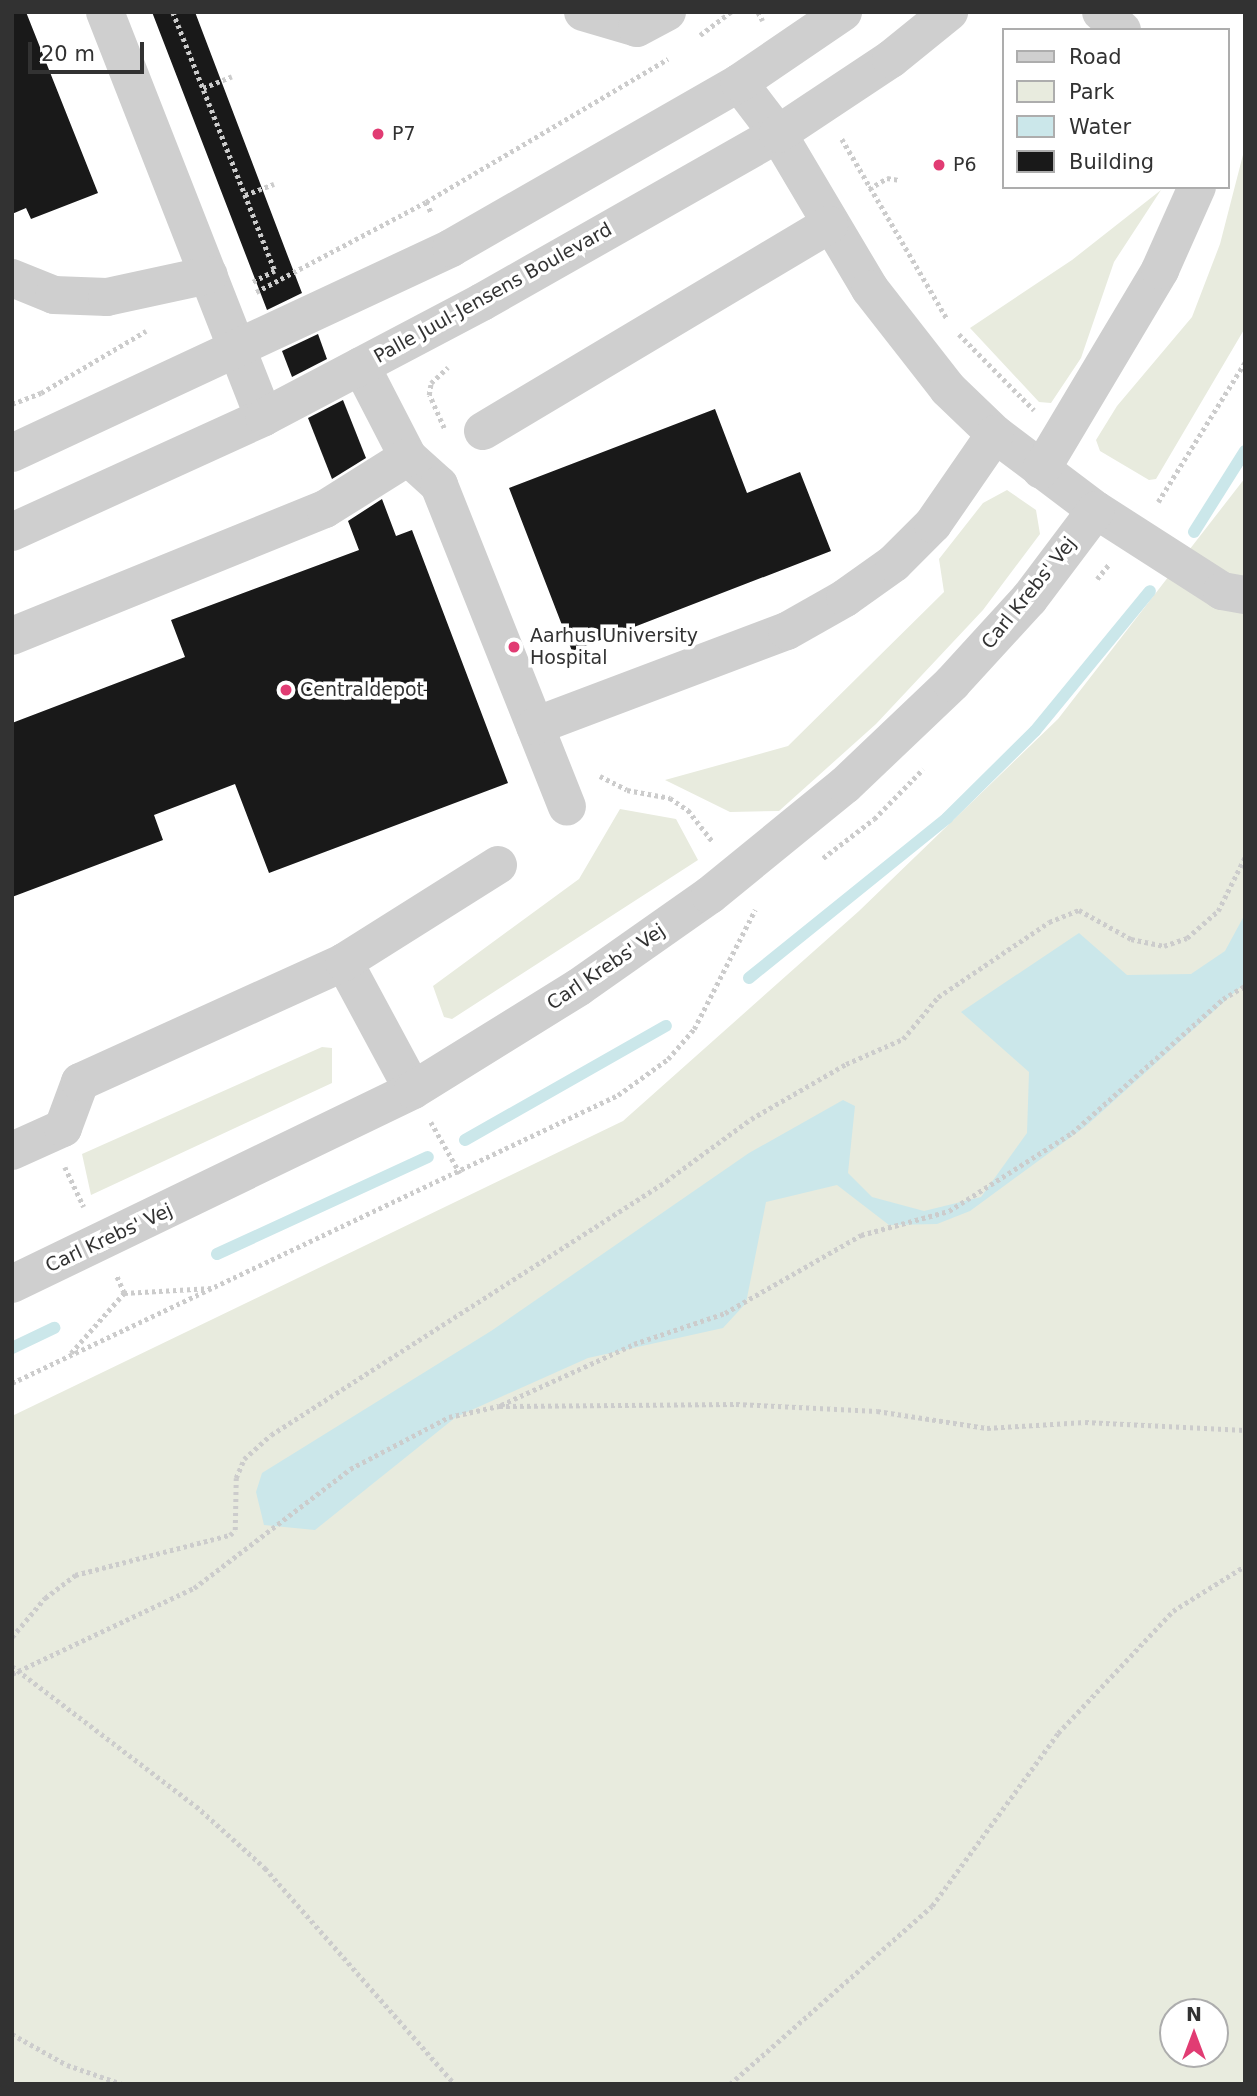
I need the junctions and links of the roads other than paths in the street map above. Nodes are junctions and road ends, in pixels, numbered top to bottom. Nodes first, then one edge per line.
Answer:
1 (105, 12) edge
2 (583, 12) edge
3 (843, 12) edge
4 (949, 12) edge
5 (1101, 12) edge
6 (1120, 28) edge
7 (674, 31) edge
8 (739, 83) junction
9 (778, 134) junction
10 (1196, 189) edge
11 (829, 225) junction
12 (12, 278) edge
13 (216, 292) junction
14 (239, 348) junction
15 (361, 366) junction
16 (264, 417) junction
17 (995, 434) junction
18 (467, 435) road end
19 (12, 453) edge
20 (408, 457) junction
21 (1041, 470) junction
22 (1096, 509) junction
23 (12, 532) edge
24 (1245, 595) edge
25 (12, 636) edge
26 (536, 726) junction
27 (567, 806) dead end
28 (498, 865) dead end
29 (344, 962) junction
30 (413, 1090) junction
31 (12, 1151) edge
32 (12, 1284) edge

1 - 13 street
2 - 7 street
3 - 8 street
4 - 9 street, Palle Juul-Jensens Boulevard
5 - 6 street
8 - 9 street
8 - 14 street
9 - 11 street
9 - 15 street, Palle Juul-Jensens Boulevard
10 - 21 street
11 - 17 street
11 - 18 street
12 - 13 street
13 - 14 street
14 - 16 street
14 - 19 street
15 - 16 street, Palle Juul-Jensens Boulevard
15 - 20 street
16 - 23 street, Palle Juul-Jensens Boulevard
17 - 21 street
17 - 26 street
20 - 25 street
20 - 26 street
21 - 22 street
22 - 24 street
22 - 30 street, Carl Krebs' Vej
26 - 27 street
28 - 29 street
29 - 30 street
29 - 31 street
30 - 32 street, Carl Krebs' Vej

